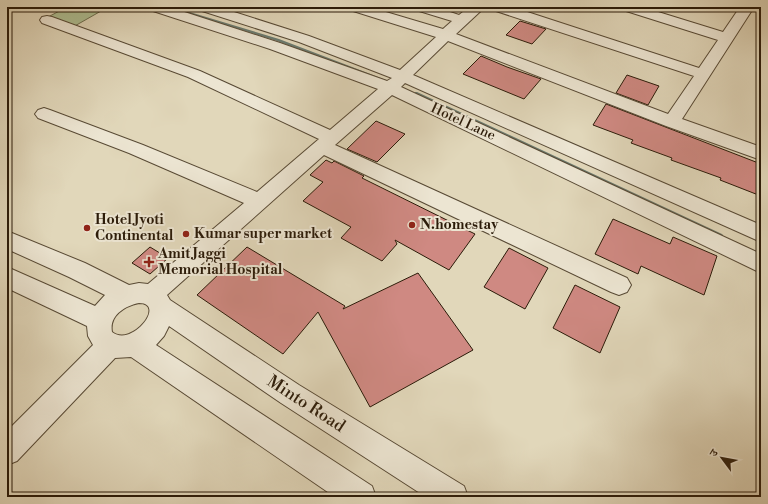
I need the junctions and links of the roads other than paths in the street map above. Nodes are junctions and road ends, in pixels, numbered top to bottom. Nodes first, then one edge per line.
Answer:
1 (155, 7) edge
2 (204, 7) edge
3 (355, 7) edge
4 (421, 7) edge
5 (498, 7) edge
6 (628, 7) edge
7 (747, 7) edge
8 (470, 12) edge
9 (47, 20) dead end
10 (446, 35) junction
11 (726, 38) junction
12 (703, 74) junction
13 (396, 82) junction
14 (44, 114) dead end
15 (672, 122) junction
16 (328, 142) junction
17 (761, 154) edge
18 (260, 201) junction
19 (761, 234) edge
20 (7, 240) edge
21 (761, 264) edge
22 (7, 277) edge
23 (619, 284) dead end
24 (127, 295) junction
25 (156, 301) junction
26 (100, 320) junction
27 (122, 345) junction
28 (7, 451) edge
29 (361, 497) edge
30 (453, 497) edge

1 - 13 street, Hotel Lane
2 - 13 street, Hotel Lane
3 - 10 street
4 - 8 street
5 - 12 street
6 - 11 street
7 - 11 street
8 - 10 street
9 - 16 street
10 - 13 street
10 - 15 street
11 - 12 street
12 - 15 street
13 - 16 street
13 - 19 street
13 - 21 street, Hotel Lane
14 - 18 street
15 - 17 street
16 - 18 street
16 - 23 street
18 - 25 street
20 - 24 street
22 - 26 street
24 - 25 street
24 - 26 street
25 - 27 street
25 - 30 street, Minto Road
26 - 27 street
27 - 28 street
27 - 29 street

